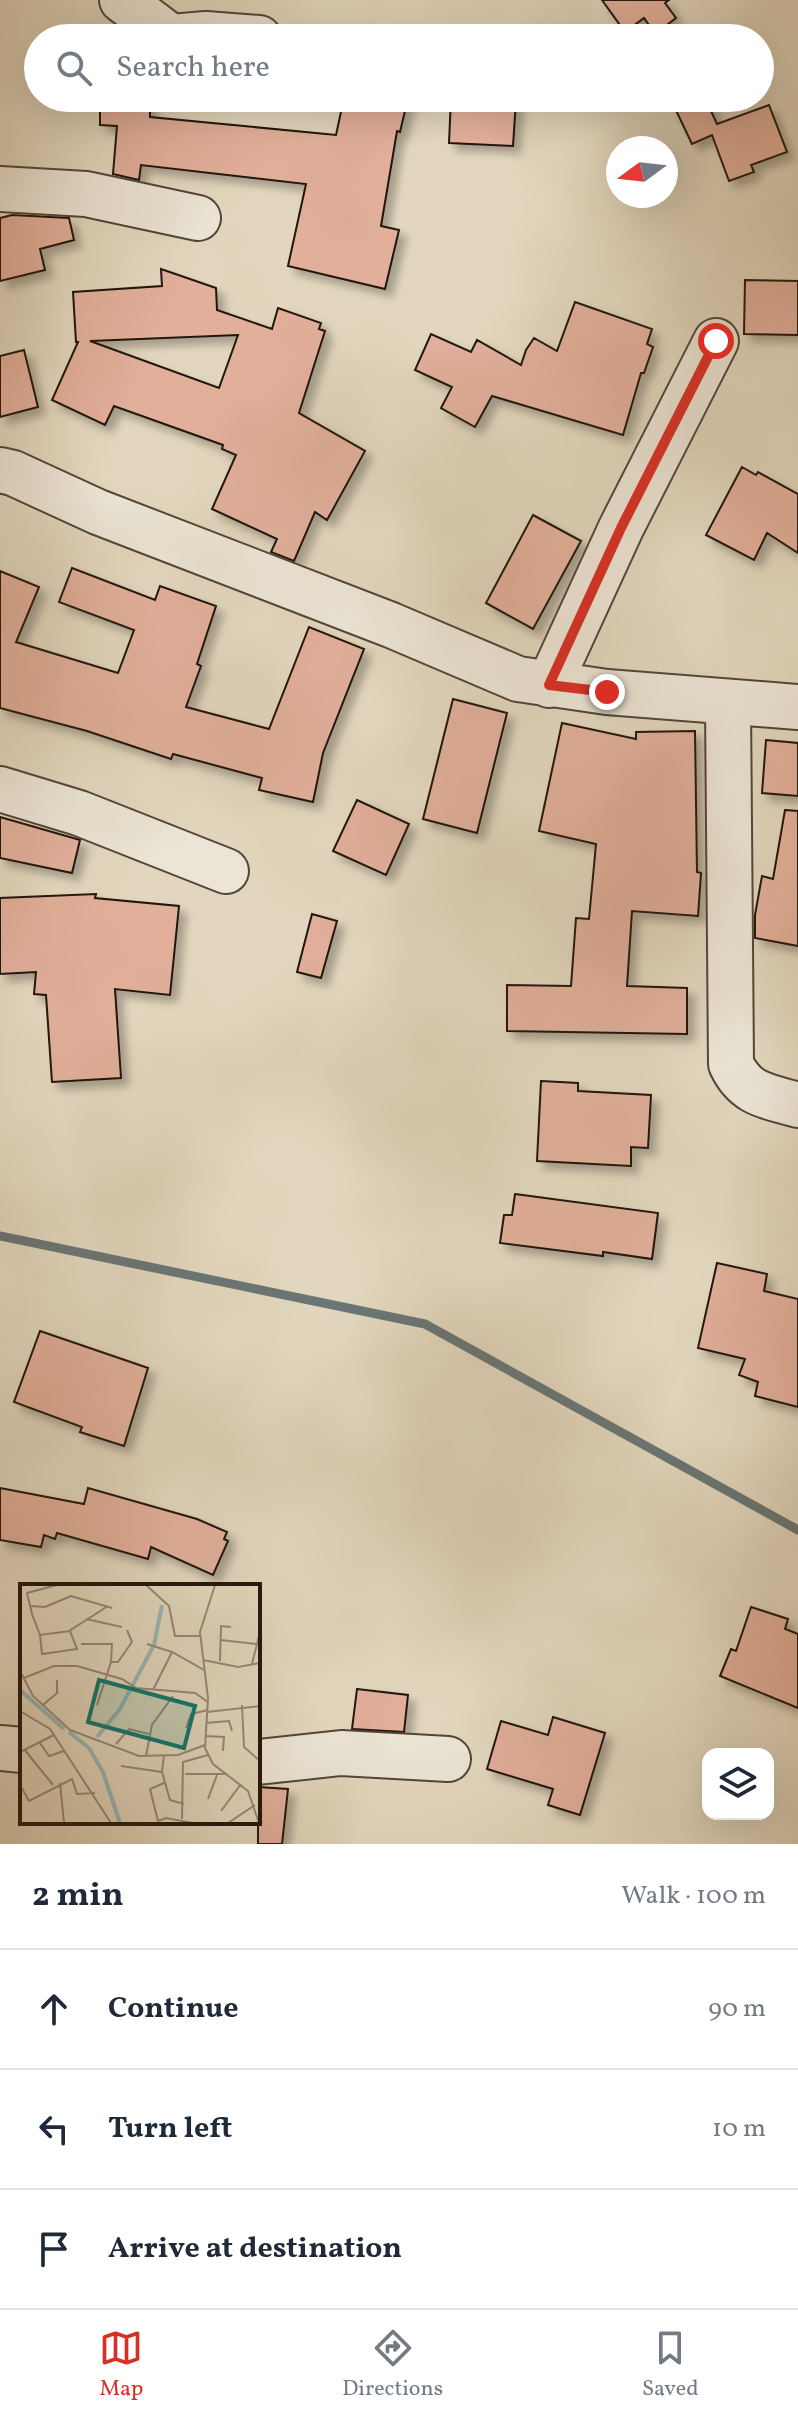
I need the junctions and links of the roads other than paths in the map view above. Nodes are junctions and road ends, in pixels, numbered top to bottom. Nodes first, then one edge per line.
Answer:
1 (122, 0) edge
2 (154, 24) edge
3 (0, 189) edge
4 (198, 218) dead end
5 (716, 341) dead end
6 (0, 470) edge
7 (549, 685) junction
8 (728, 704) junction
9 (798, 707) edge
10 (0, 789) edge
11 (226, 871) dead end
12 (798, 1105) edge
13 (0, 1748) edge
14 (20, 1750) edge
15 (448, 1759) dead end
16 (260, 1762) edge

1 - 2 street
3 - 4 street
5 - 7 street
6 - 7 street
7 - 8 street
8 - 9 street
8 - 12 street
10 - 11 street
13 - 14 street
15 - 16 street

